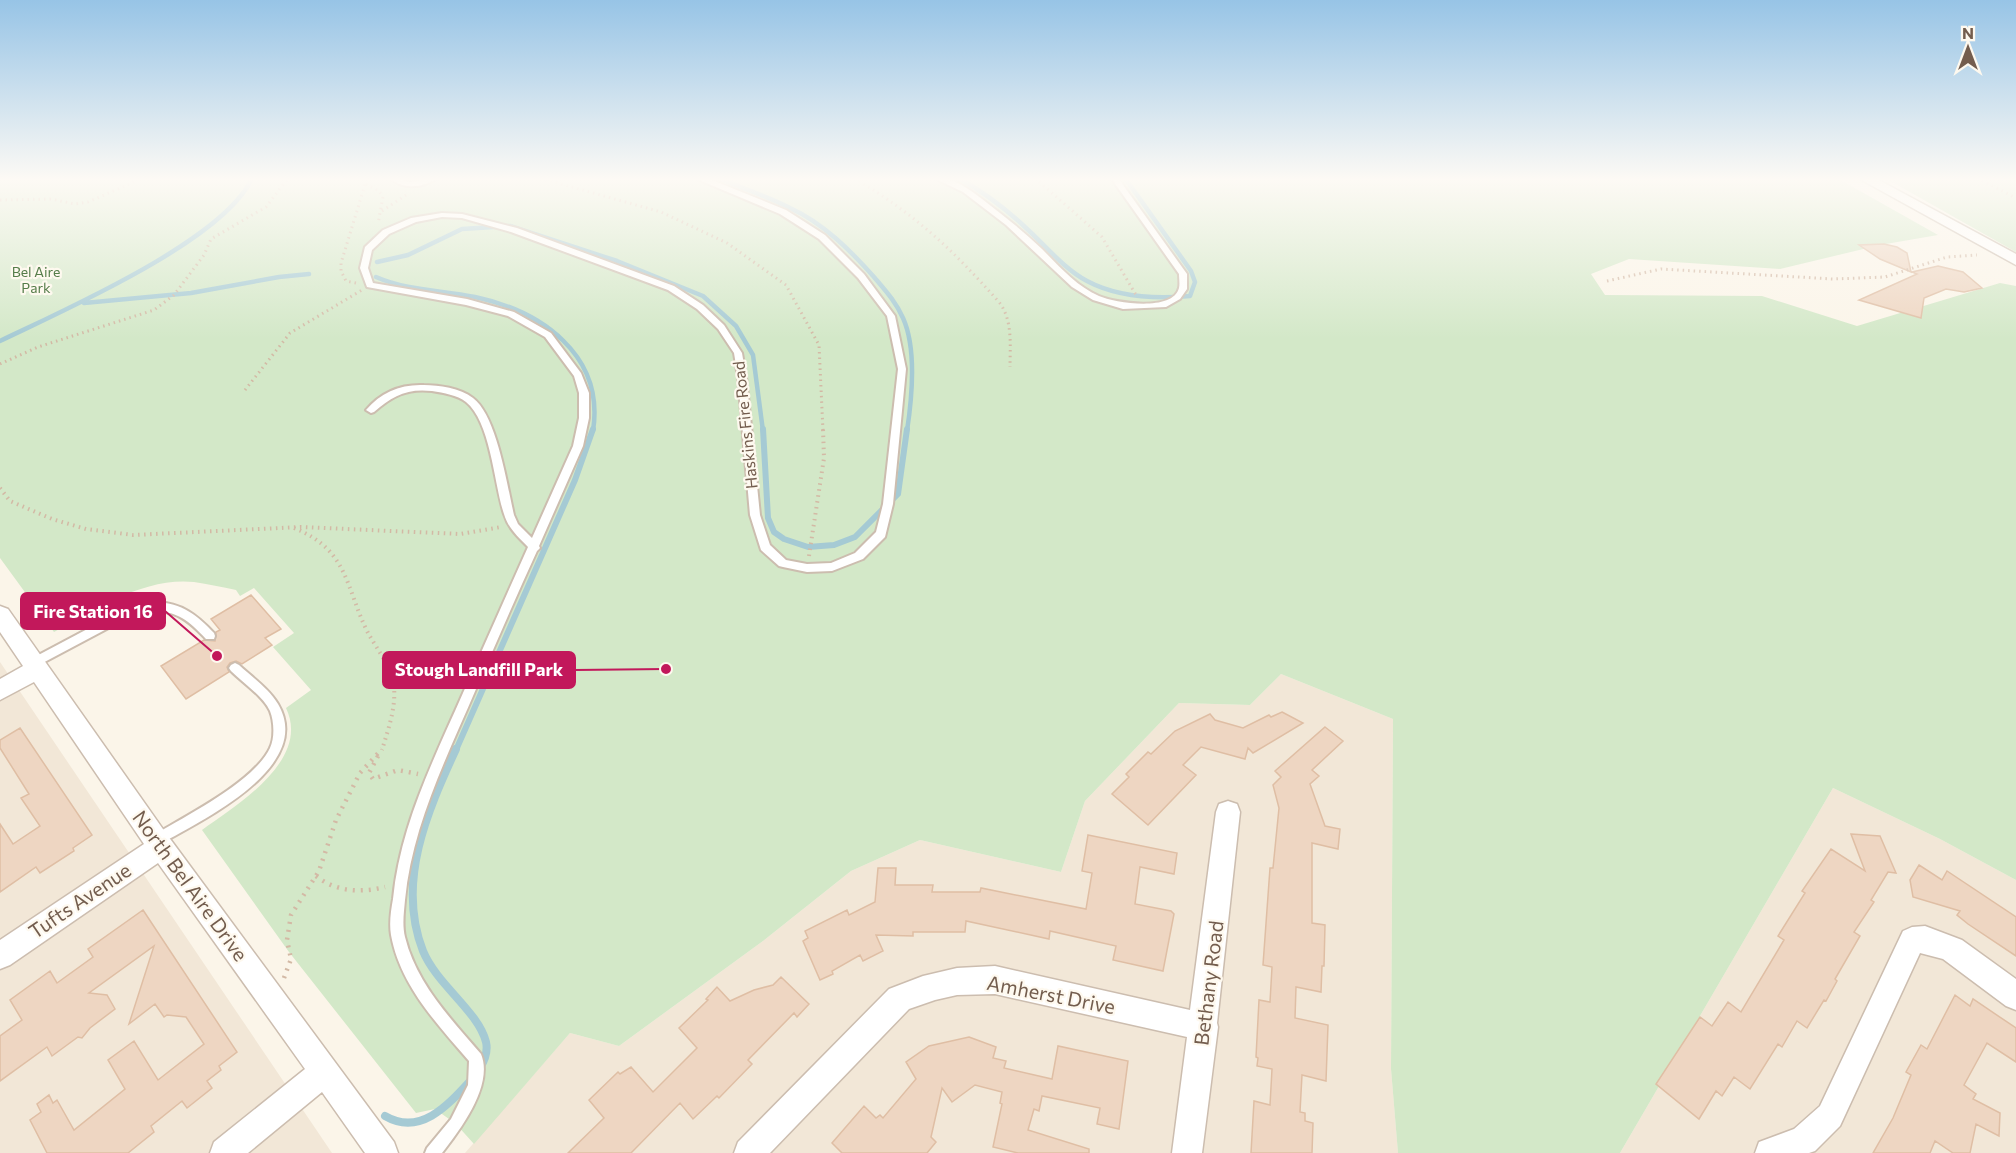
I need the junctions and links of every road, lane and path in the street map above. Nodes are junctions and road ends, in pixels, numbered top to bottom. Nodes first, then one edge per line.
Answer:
1 (223, 232) edge
2 (352, 232) edge
3 (386, 232) edge
4 (519, 232) edge
5 (703, 232) edge
6 (814, 232) edge
7 (932, 232) edge
8 (1018, 232) edge
9 (1096, 232) edge
10 (1153, 232) edge
11 (1964, 232) edge
12 (1973, 255) dead end
13 (2016, 260) edge
14 (1607, 281) dead end
15 (370, 285) junction
16 (1143, 306) junction
17 (0, 364) edge
18 (1010, 367) dead end
19 (245, 390) dead end
20 (371, 410) dead end
21 (0, 488) edge
22 (514, 526) junction
23 (294, 528) junction
24 (535, 548) junction
25 (807, 568) junction
26 (0, 615) edge
27 (210, 636) dead end
28 (35, 666) junction
29 (235, 668) dead end
30 (0, 690) edge
31 (381, 752) junction
32 (433, 774) junction
33 (1228, 812) dead end
34 (158, 844) junction
35 (316, 876) junction
36 (400, 882) junction
37 (0, 956) edge
38 (2016, 996) edge
39 (275, 1004) junction
40 (1204, 1027) junction
41 (324, 1072) junction
42 (225, 1153) edge
43 (383, 1153) edge
44 (432, 1153) edge
45 (749, 1153) edge
46 (1187, 1153) edge
47 (1770, 1153) edge

1 - 17 path
2 - 15 path
3 - 15 lane, Haskins Fire Road
4 - 25 lane, Haskins Fire Road
5 - 25 path
6 - 25 lane, Haskins Fire Road
7 - 18 path
8 - 16 lane
9 - 16 path
10 - 16 lane
11 - 13 street
12 - 14 path
15 - 19 path
15 - 24 lane
20 - 22 lane
21 - 23 path
22 - 23 path
22 - 24 lane
23 - 31 path
24 - 32 lane
26 - 28 street, North Bel Aire Drive
27 - 28 lane
28 - 30 street
28 - 34 street, North Bel Aire Drive
29 - 34 lane
31 - 32 path
31 - 35 path
32 - 36 lane
33 - 40 street, Bethany Road
34 - 37 street, Tufts Avenue
34 - 39 street, North Bel Aire Drive
35 - 36 path
35 - 39 path
36 - 44 lane
38 - 47 street
39 - 41 street, North Bel Aire Drive
40 - 45 street, Amherst Drive
40 - 46 street, Bethany Road
41 - 42 street
41 - 43 street, North Bel Aire Drive

